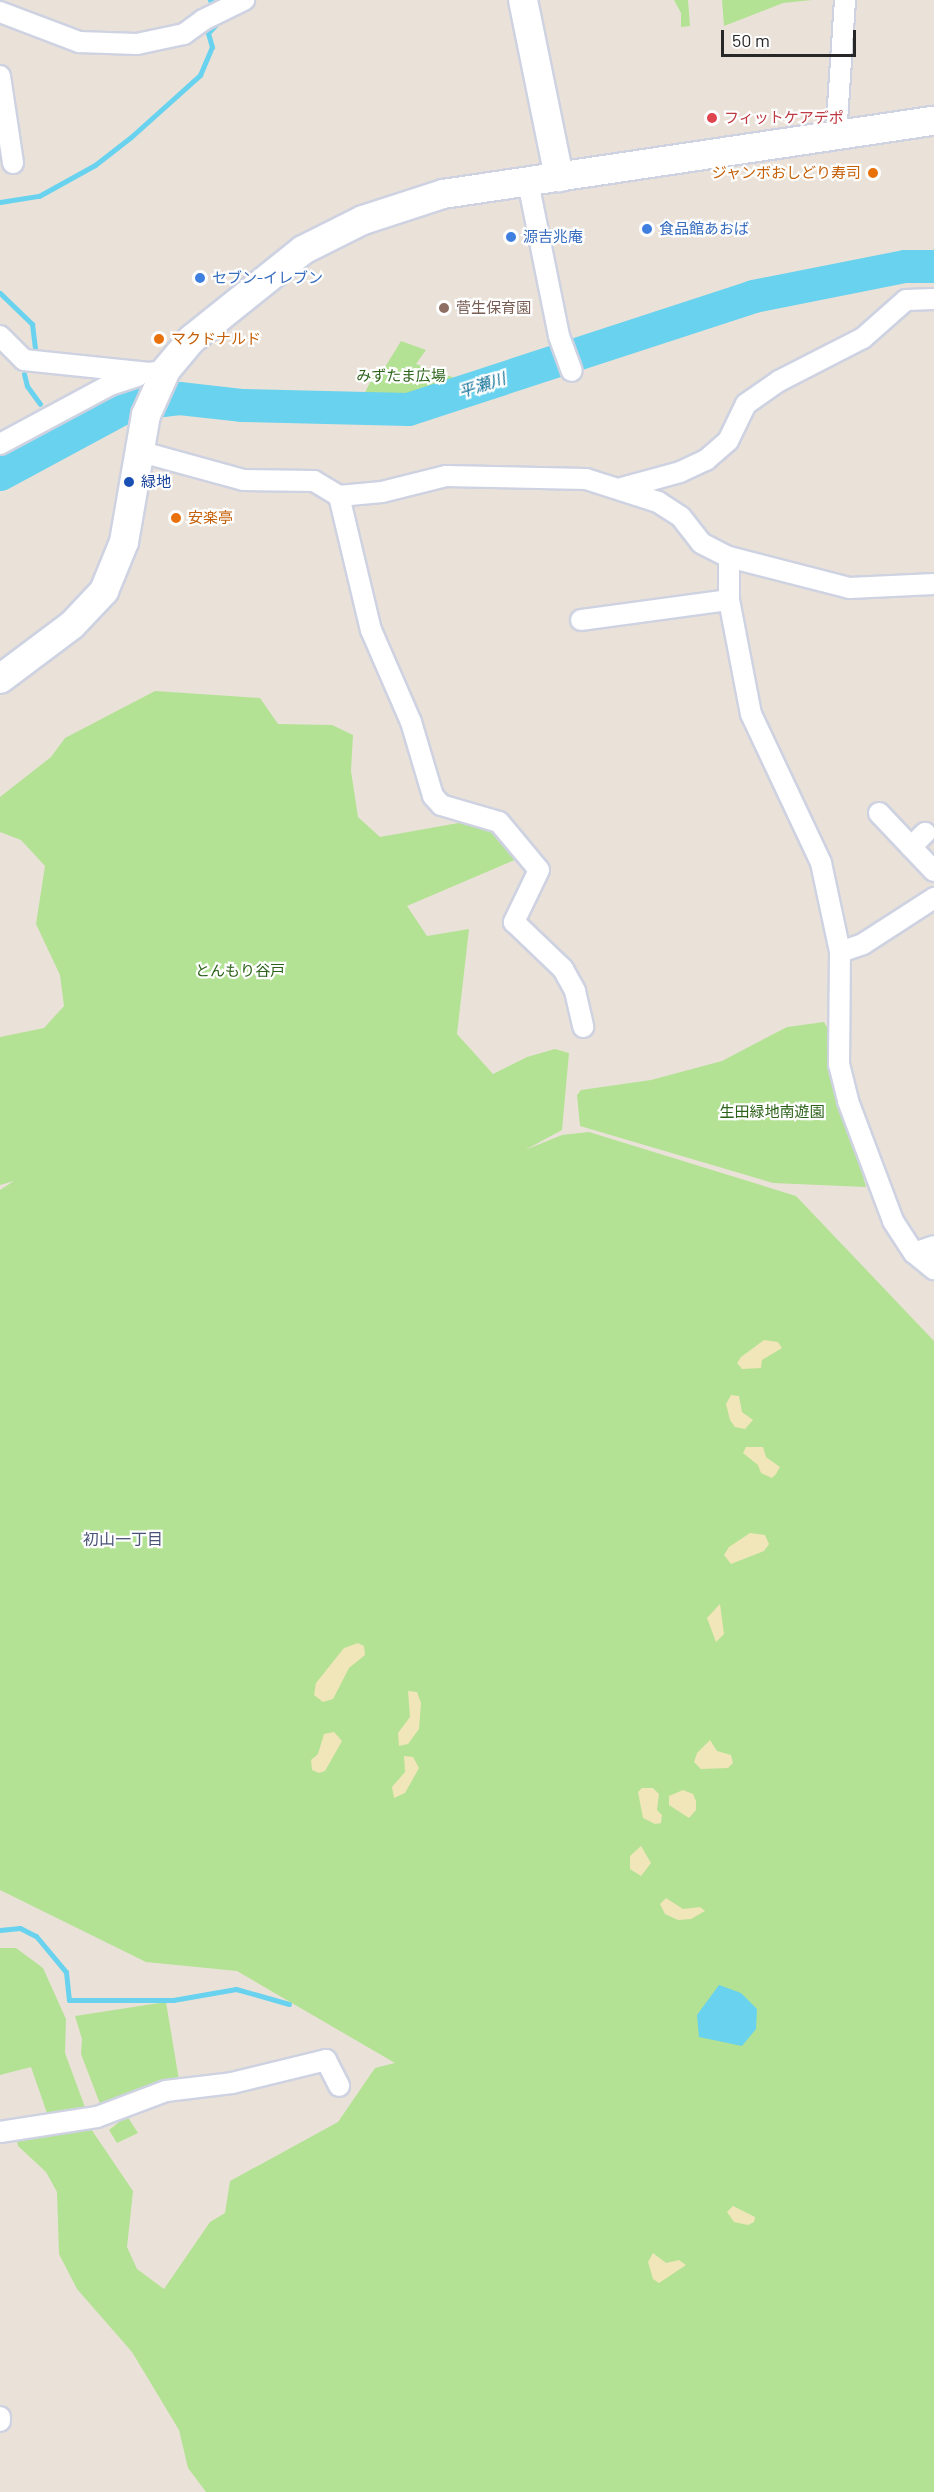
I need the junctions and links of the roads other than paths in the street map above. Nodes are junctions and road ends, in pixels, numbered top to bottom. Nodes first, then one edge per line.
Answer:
1 (244, 0) edge
2 (523, 0) edge
3 (845, 0) edge
4 (0, 12) edge
5 (0, 76) edge
6 (934, 122) edge
7 (836, 136) junction
8 (13, 163) dead end
9 (559, 177) junction
10 (528, 182) junction
11 (934, 299) edge
12 (2, 344) edge
13 (571, 368) dead end
14 (157, 376) junction
15 (0, 444) edge
16 (138, 451) junction
17 (622, 488) junction
18 (339, 496) junction
19 (729, 557) junction
20 (934, 584) edge
21 (729, 600) junction
22 (581, 620) dead end
23 (0, 679) edge
24 (879, 813) dead end
25 (926, 833) dead end
26 (911, 847) junction
27 (934, 871) edge
28 (934, 898) edge
29 (840, 952) junction
30 (583, 1027) dead end
31 (934, 1246) edge
32 (914, 1253) junction
33 (934, 1269) edge
34 (339, 2086) dead end
35 (0, 2132) edge

1 - 4 street
2 - 9 street
3 - 7 street
5 - 8 street
6 - 7 street
7 - 9 street
9 - 10 street
10 - 13 street
10 - 14 street
11 - 17 street
12 - 14 street
14 - 15 street
14 - 16 street
16 - 18 street
16 - 23 street
17 - 18 street
17 - 19 street
18 - 30 street
19 - 20 street
19 - 21 street
21 - 22 street
21 - 29 street
24 - 26 street
25 - 26 street
26 - 27 street
28 - 29 street
29 - 32 street
31 - 32 street
32 - 33 street
34 - 35 street

